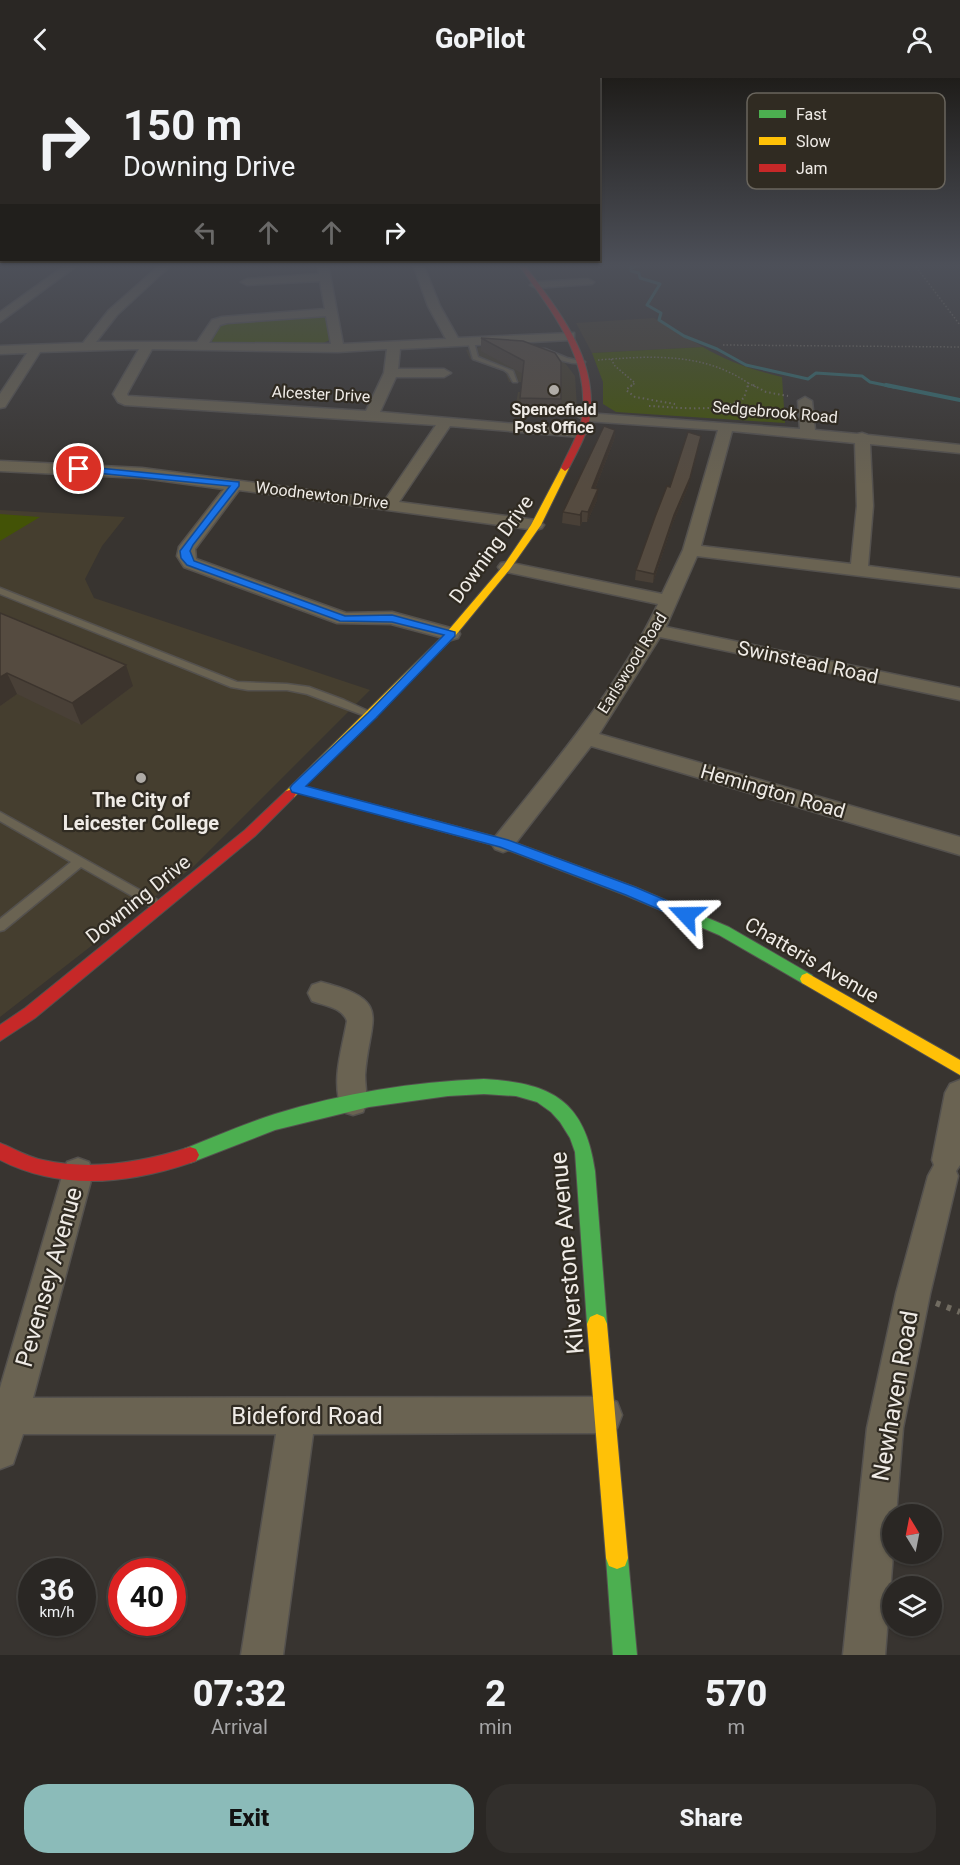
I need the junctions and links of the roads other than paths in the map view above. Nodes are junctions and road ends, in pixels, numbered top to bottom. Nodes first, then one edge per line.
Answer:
1 (93, 338) edge
2 (206, 338) edge
3 (336, 338) edge
4 (453, 338) edge
5 (543, 338) edge
6 (571, 338) edge
7 (501, 340) junction
8 (471, 342) junction
9 (456, 343) junction
10 (148, 345) junction
11 (87, 346) junction
12 (201, 346) junction
13 (394, 346) junction
14 (527, 346) edge
15 (36, 348) junction
16 (338, 348) junction
17 (535, 348) edge
18 (0, 350) edge
19 (582, 362) junction
20 (391, 373) junction
21 (444, 373) dead end
22 (515, 381) dead end
23 (805, 401) dead end
24 (0, 404) edge
25 (371, 415) junction
26 (586, 417) junction
27 (446, 421) junction
28 (726, 426) junction
29 (580, 433) junction
30 (808, 433) junction
31 (862, 437) junction
32 (960, 449) edge
33 (0, 466) edge
34 (236, 484) junction
35 (390, 504) junction
36 (536, 525) junction
37 (691, 550) junction
38 (507, 567) junction
39 (859, 571) junction
40 (960, 583) edge
41 (0, 591) edge
42 (669, 601) junction
43 (655, 630) junction
44 (451, 634) junction
45 (960, 694) edge
46 (372, 715) junction
47 (586, 737) junction
48 (296, 788) junction
49 (0, 816) edge
50 (503, 843) junction
51 (960, 846) edge
52 (80, 861) junction
53 (160, 907) junction
54 (0, 926) edge
55 (321, 993) dead end
56 (0, 1034) edge
57 (960, 1068) edge
58 (960, 1093) edge
59 (353, 1102) junction
60 (0, 1151) edge
61 (78, 1173) junction
62 (604, 1415) junction
63 (10, 1416) junction
64 (297, 1416) junction
65 (0, 1451) edge
66 (262, 1655) edge
67 (625, 1655) edge
68 (864, 1655) edge

1 - 11 street
2 - 12 street
3 - 16 street
4 - 9 street
5 - 7 street
6 - 19 street, Downing Drive
7 - 8 street
7 - 14 lane
8 - 9 street
8 - 22 lane
9 - 13 street
10 - 11 street
10 - 12 street
10 - 25 street, Alcester Drive
11 - 15 street
12 - 16 street
13 - 16 street
13 - 20 street
15 - 18 street
15 - 24 street
17 - 19 lane
19 - 26 street, Downing Drive
20 - 21 street
20 - 25 street
23 - 30 street
25 - 27 street, Alcester Drive
26 - 28 street, Sedgebrook Road
26 - 29 street, Downing Drive
27 - 29 street, Alcester Drive
27 - 35 street
28 - 30 street, Sedgebrook Road
28 - 37 street, Earlswood Road
29 - 36 street, Downing Drive
30 - 31 street, Sedgebrook Road
31 - 32 street, Sedgebrook Road
31 - 39 street
33 - 34 street, Woodnewton Drive
34 - 35 street, Woodnewton Drive
34 - 44 street
35 - 36 street, Woodnewton Drive
36 - 38 street, Downing Drive
37 - 39 street
37 - 42 street, Earlswood Road
38 - 42 street
38 - 44 street, Downing Drive
39 - 40 street
41 - 46 lane
42 - 43 street, Earlswood Road
43 - 45 street, Swinstead Road
43 - 47 street, Earlswood Road
44 - 46 street, Downing Drive
46 - 48 street, Downing Drive
47 - 50 street, Earlswood Road
47 - 51 street, Hemington Road
48 - 50 street, Chatteris Avenue
48 - 53 street, Downing Drive
49 - 52 lane
50 - 57 street, Chatteris Avenue
52 - 53 lane
52 - 54 lane
53 - 56 street, Downing Drive
55 - 59 street
58 - 68 street, Newhaven Road
59 - 61 street, Kilverstone Avenue
59 - 62 street, Kilverstone Avenue
60 - 61 street, Kilverstone Avenue
61 - 63 street, Pevensey Avenue
62 - 64 street, Bideford Road
62 - 67 street, Kilverstone Avenue
63 - 64 street, Bideford Road
63 - 65 street, Pevensey Avenue
64 - 66 street

